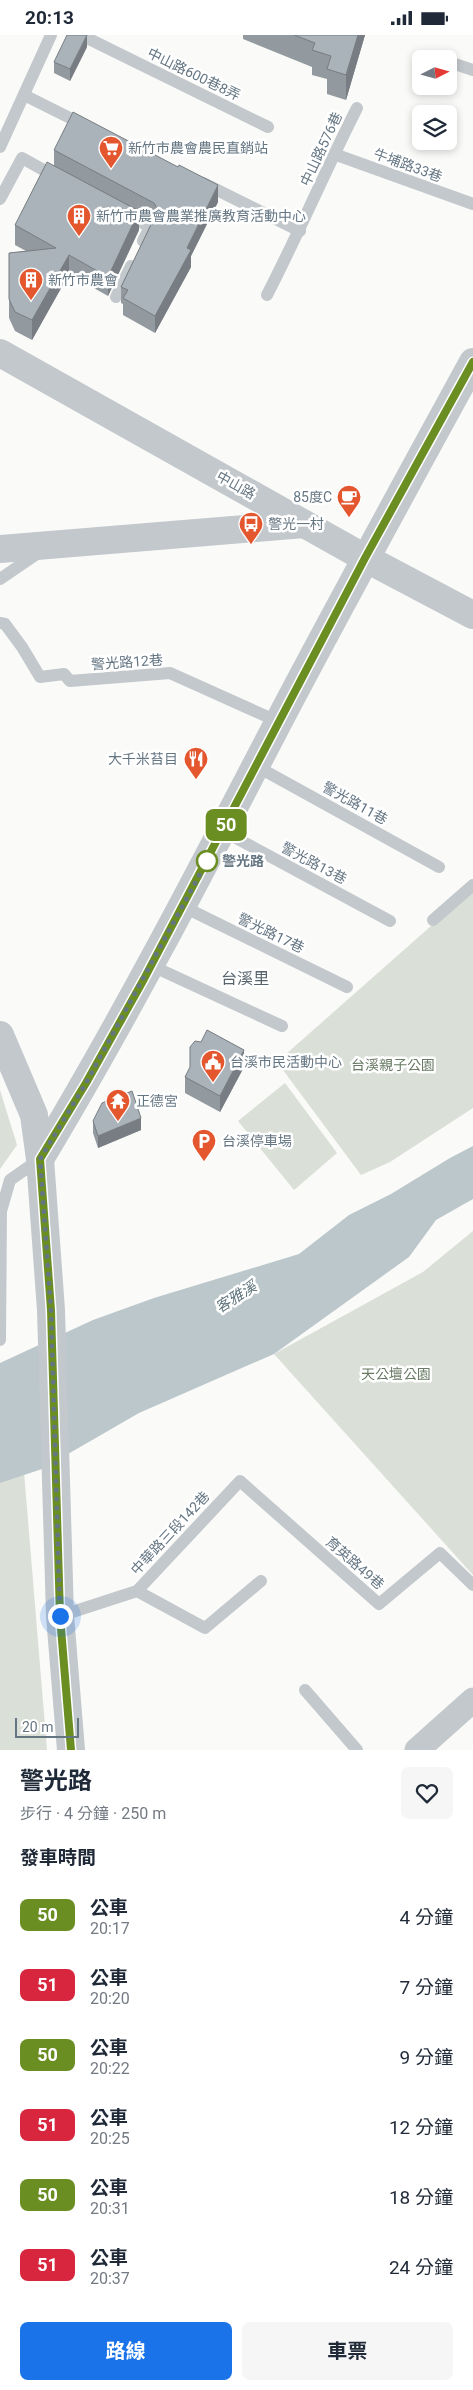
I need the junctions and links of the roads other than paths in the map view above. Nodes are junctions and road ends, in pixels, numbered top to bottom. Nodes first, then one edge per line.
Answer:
1 (51, 35) edge
2 (81, 35) edge
3 (458, 64) edge
4 (473, 70) edge
5 (24, 95) junction
6 (357, 108) dead end
7 (268, 127) dead end
8 (92, 128) edge
9 (0, 147) edge
10 (334, 154) junction
11 (187, 175) edge
12 (73, 186) edge
13 (0, 199) edge
14 (473, 204) edge
15 (116, 209) edge
16 (300, 231) junction
17 (267, 295) dead end
18 (116, 297) dead end
19 (0, 353) edge
20 (473, 362) edge
21 (304, 524) junction
22 (47, 547) junction
23 (0, 549) edge
24 (365, 558) junction
25 (0, 579) edge
26 (473, 615) edge
27 (0, 623) edge
28 (279, 722) junction
29 (256, 766) junction
30 (223, 831) junction
31 (439, 867) dead end
32 (473, 885) edge
33 (182, 906) junction
34 (433, 920) dead end
35 (390, 921) dead end
36 (150, 965) junction
37 (347, 987) dead end
38 (282, 1026) dead end
39 (0, 1035) edge
40 (40, 1159) junction
41 (0, 1340) edge
42 (240, 1481) joint
43 (260, 1581) dead end
44 (473, 1585) edge
45 (138, 1591) junction
46 (60, 1616) junction
47 (305, 1690) dead end
48 (473, 1700) edge
49 (71, 1750) edge
50 (357, 1750) edge
51 (417, 1750) edge

1 - 5 lane
2 - 7 lane, 中山路600巷8弄
3 - 4 lane
5 - 8 lane
5 - 9 lane
6 - 10 lane, 中山路576巷
10 - 14 lane, 牛埔路33巷
10 - 16 lane, 中山路576巷
11 - 16 lane
12 - 13 lane
15 - 18 lane
16 - 17 lane, 中山路576巷
19 - 21 street, 中山路
20 - 24 street
21 - 22 street
21 - 24 street, 中山路
22 - 23 street
22 - 25 lane
24 - 26 street, 中山路
24 - 28 street
27 - 28 lane, 警光路12巷
28 - 29 street
29 - 30 street
29 - 31 lane, 警光路11巷
30 - 33 street
30 - 35 lane, 警光路13巷
32 - 34 lane
33 - 36 street
33 - 37 lane, 警光路17巷
36 - 38 lane
36 - 40 street
39 - 40 street
40 - 41 lane
40 - 46 street
42 - 44 lane, 育英路49巷
42 - 45 lane, 中華路三段142巷
43 - 45 lane
45 - 46 lane, 中華路三段142巷
46 - 49 street
47 - 50 lane
48 - 51 street

